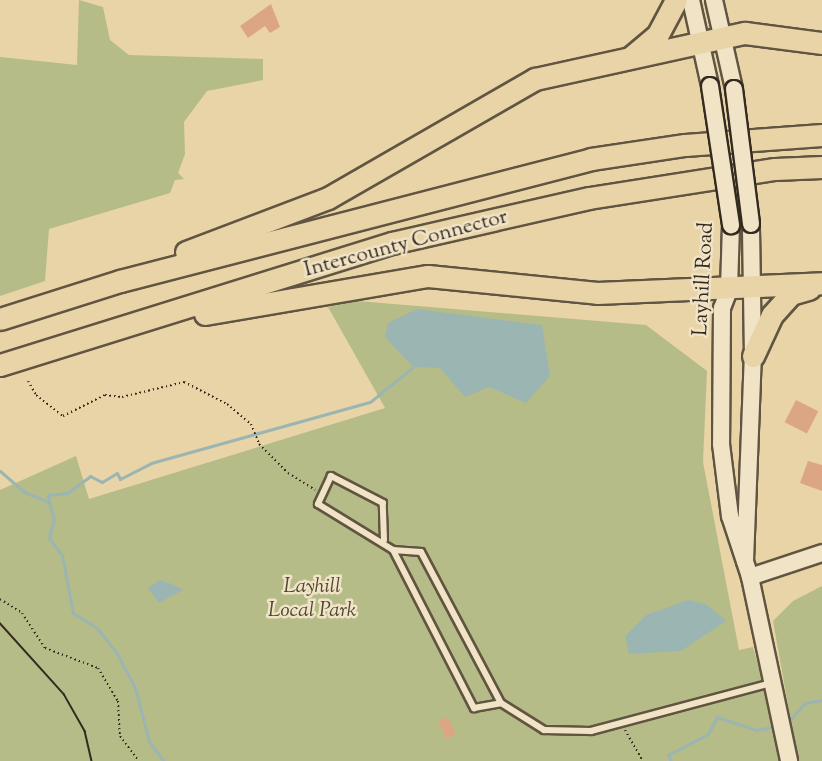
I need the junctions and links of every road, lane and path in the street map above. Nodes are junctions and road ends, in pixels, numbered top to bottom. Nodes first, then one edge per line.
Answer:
1 (676, 0) edge
2 (691, 0) edge
3 (714, 0) edge
4 (723, 39) junction
5 (822, 43) edge
6 (702, 44) junction
7 (625, 61) junction
8 (822, 135) edge
9 (822, 167) edge
10 (120, 281) junction
11 (822, 284) edge
12 (754, 288) junction
13 (729, 290) junction
14 (0, 319) edge
15 (110, 331) junction
16 (753, 356) junction
17 (0, 365) edge
18 (28, 381) dead end
19 (312, 489) dead end
20 (384, 540) junction
21 (393, 550) junction
22 (822, 553) edge
23 (747, 569) junction
24 (0, 598) edge
25 (772, 683) junction
26 (501, 703) junction
27 (624, 725) junction
28 (139, 761) edge
29 (643, 761) edge
30 (789, 761) edge

1 - 7 highway
2 - 6 main road, Layhill Road
3 - 4 main road, Layhill Road
4 - 5 highway
4 - 6 highway
4 - 12 main road, Layhill Road, bridge
6 - 7 highway
6 - 13 main road, Layhill Road, bridge
7 - 10 highway
8 - 10 highway, Intercounty Connector
9 - 15 highway, Intercounty Connector
10 - 14 highway, Intercounty Connector
11 - 12 highway
11 - 16 highway
12 - 13 highway
12 - 16 main road, Layhill Road
13 - 15 highway
13 - 23 main road, Layhill Road
15 - 17 highway, Intercounty Connector
16 - 23 main road, Layhill Road
18 - 19 path
20 - 20 lane
20 - 21 lane
21 - 26 lane
21 - 26 lane
22 - 23 main road
23 - 25 main road, Layhill Road
24 - 28 path
25 - 27 lane
25 - 30 main road, Layhill Road
26 - 27 lane
27 - 29 path

